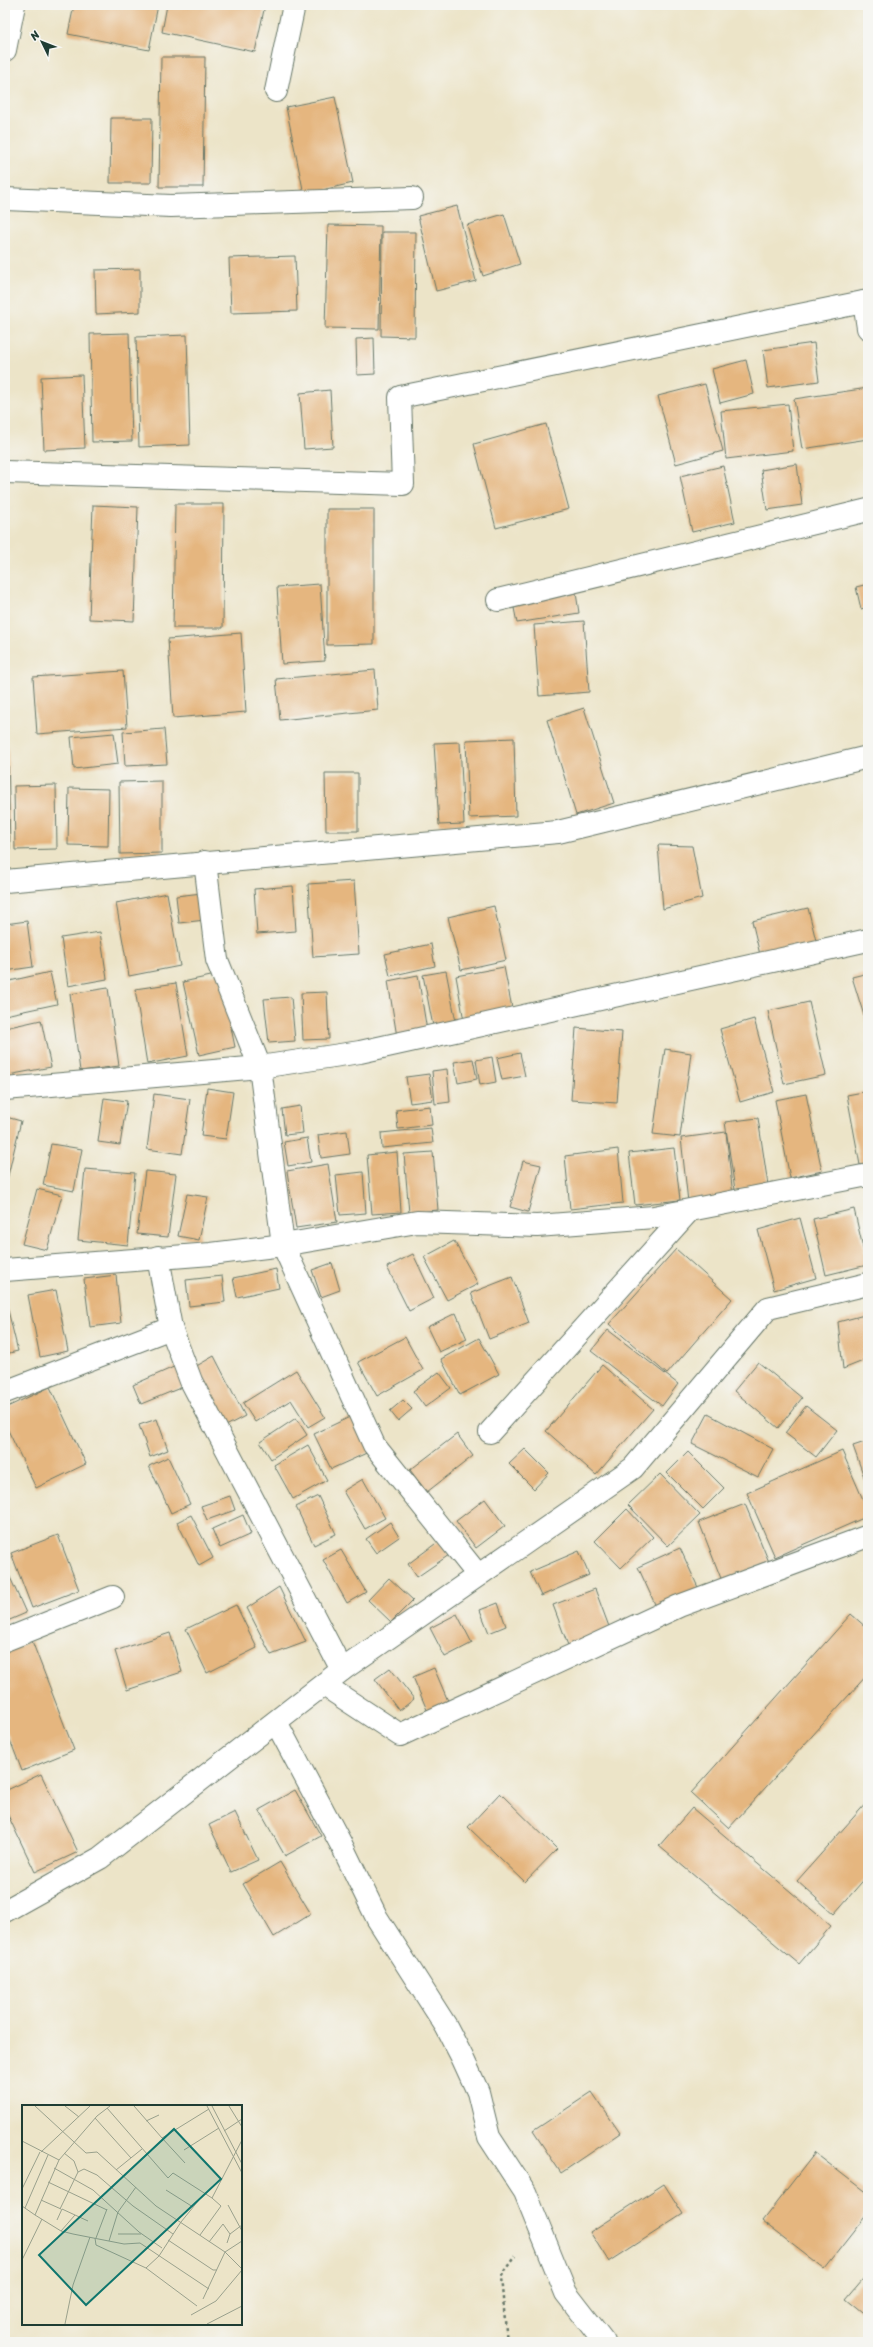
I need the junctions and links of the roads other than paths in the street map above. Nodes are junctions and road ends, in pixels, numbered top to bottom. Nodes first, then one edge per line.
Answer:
1 (14, 5) edge
2 (294, 5) edge
3 (5, 50) edge
4 (276, 91) dead end
5 (412, 198) dead end
6 (5, 199) edge
7 (866, 302) edge
8 (868, 328) edge
9 (5, 472) edge
10 (868, 510) edge
11 (498, 600) dead end
12 (868, 757) edge
13 (205, 862) junction
14 (5, 881) edge
15 (868, 940) edge
16 (260, 1067) junction
17 (5, 1089) edge
18 (868, 1175) edge
19 (688, 1212) junction
20 (283, 1245) junction
21 (158, 1257) junction
22 (5, 1270) edge
23 (868, 1284) edge
24 (171, 1328) junction
25 (5, 1392) edge
26 (490, 1432) dead end
27 (868, 1536) edge
28 (478, 1575) junction
29 (113, 1597) dead end
30 (5, 1640) edge
31 (342, 1670) junction
32 (324, 1685) junction
33 (276, 1722) junction
34 (5, 1912) edge
35 (604, 2342) edge

1 - 3 street
2 - 4 street
5 - 6 street
7 - 8 street
7 - 9 street
10 - 11 street
12 - 13 street
13 - 14 street
13 - 16 street
15 - 16 street
16 - 17 street
16 - 20 street
18 - 19 street
19 - 20 street
19 - 26 street
20 - 21 street
20 - 28 street
21 - 22 street
21 - 24 street
23 - 28 street
24 - 25 street
24 - 31 street
27 - 32 street
28 - 31 street
29 - 30 street
31 - 32 street
32 - 33 street
33 - 34 street
33 - 35 street

